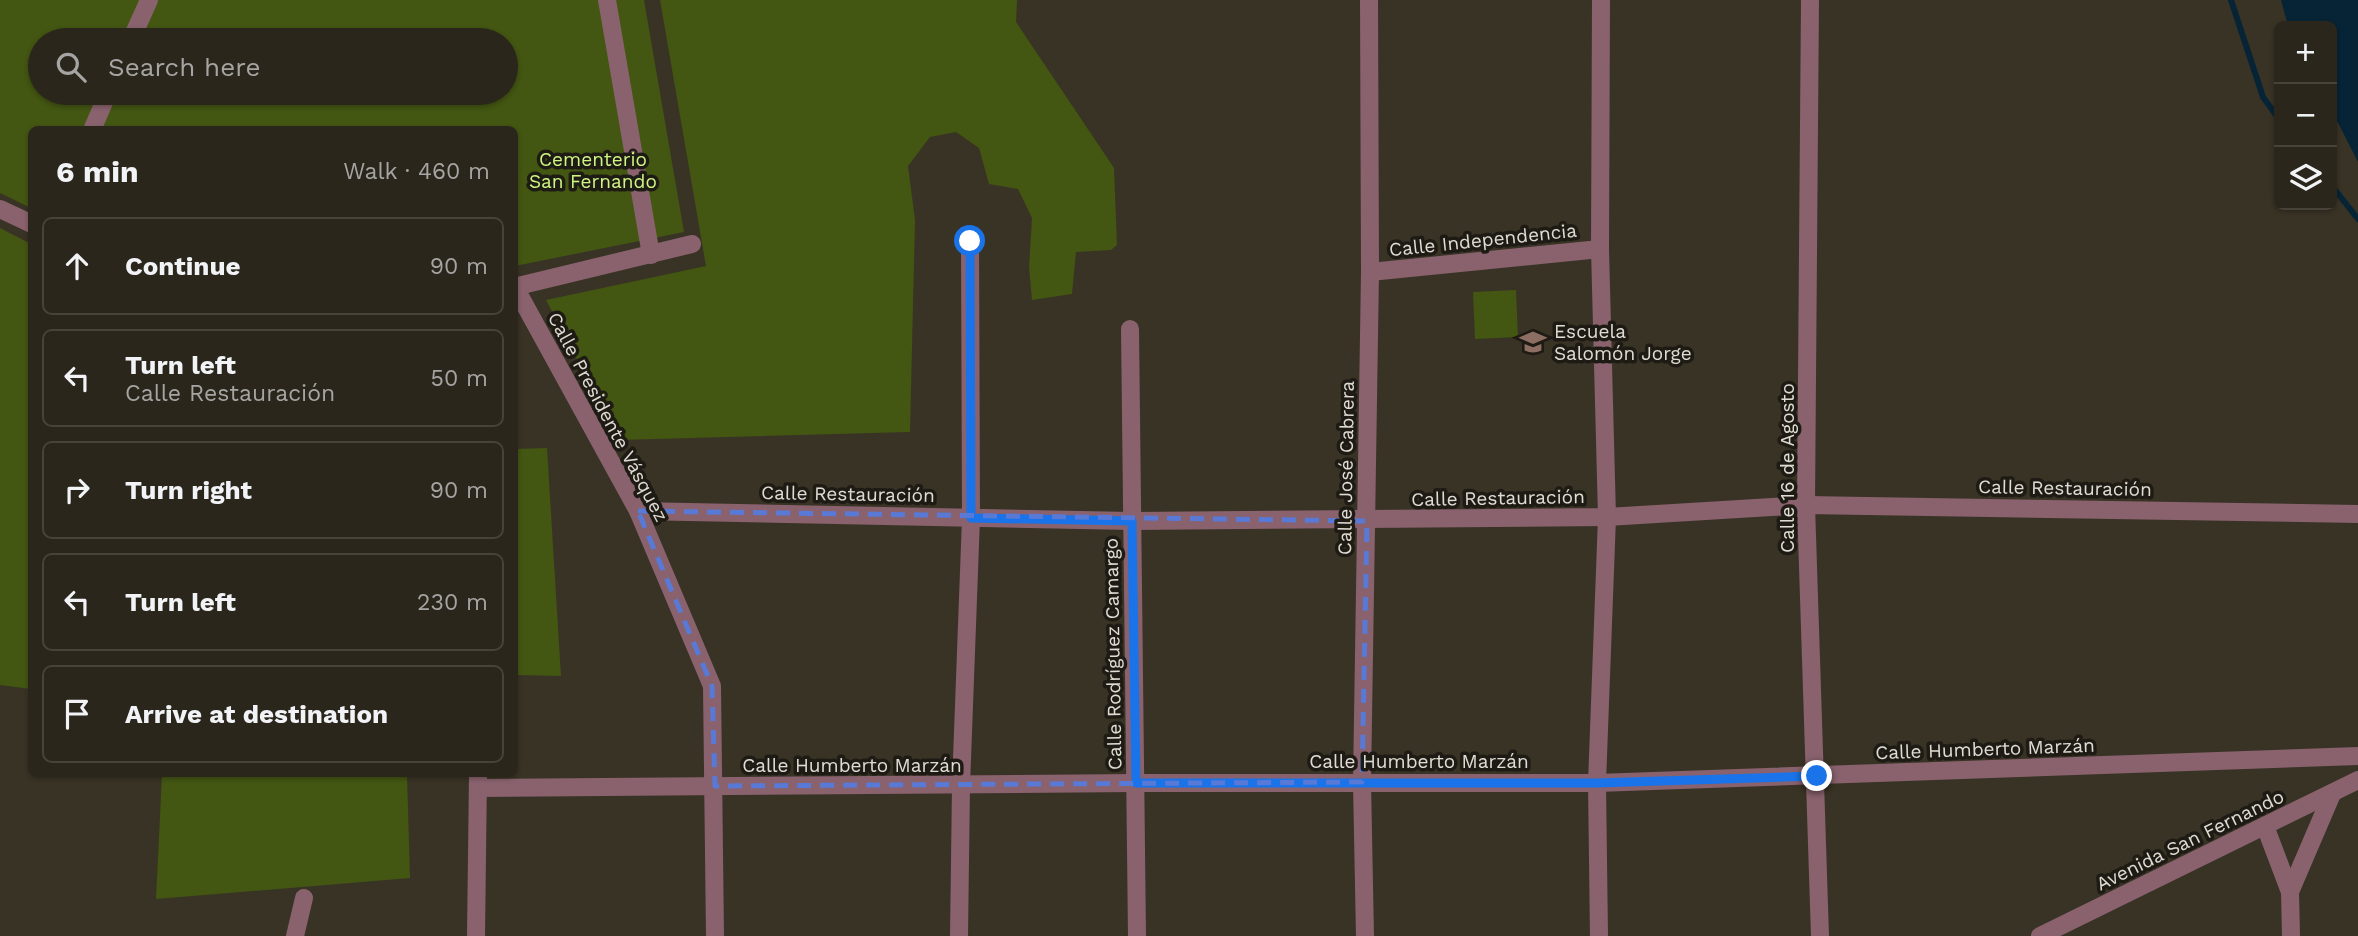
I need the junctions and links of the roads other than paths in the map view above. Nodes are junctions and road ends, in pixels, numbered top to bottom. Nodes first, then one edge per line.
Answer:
1 (149, 0) edge
2 (607, 0) edge
3 (1369, 0) edge
4 (1601, 0) edge
5 (1810, 0) edge
6 (136, 28) edge
7 (103, 105) edge
8 (94, 126) edge
9 (0, 209) edge
10 (28, 222) edge
11 (970, 241) dead end
12 (692, 244) dead end
13 (1600, 249) junction
14 (651, 255) junction
15 (1370, 272) junction
16 (518, 286) edge
17 (518, 292) edge
18 (1130, 329) dead end
19 (1807, 505) junction
20 (638, 511) junction
21 (2358, 514) edge
22 (1607, 517) junction
23 (971, 518) junction
24 (1132, 521) junction
25 (1367, 521) junction
26 (2358, 756) edge
27 (1817, 776) junction
28 (2358, 780) edge
29 (479, 781) edge
30 (1362, 782) junction
31 (1136, 783) junction
32 (1597, 783) junction
33 (715, 786) junction
34 (961, 786) junction
35 (2332, 794) junction
36 (2265, 826) junction
37 (2290, 892) junction
38 (304, 898) dead end
39 (2062, 932) edge
40 (295, 936) edge
41 (476, 936) edge
42 (715, 936) edge
43 (959, 936) edge
44 (1136, 936) edge
45 (1365, 936) edge
46 (1599, 936) edge
47 (1819, 936) edge
48 (2040, 936) edge
49 (2291, 936) edge

1 - 6 street
2 - 14 street
3 - 15 street, Calle José Cabrera
4 - 13 street
5 - 19 street, Calle 16 de Agosto
7 - 8 street
9 - 10 street
11 - 23 street
12 - 14 street
13 - 15 street, Calle Independencia
13 - 22 street
14 - 16 street
15 - 25 street, Calle José Cabrera
17 - 20 street, Calle Presidente Vásquez
18 - 24 street, Calle Rodríguez Camargo
19 - 21 street, Calle Restauración
19 - 22 street, Calle Restauración
19 - 27 street, Calle 16 de Agosto
20 - 23 street, Calle Restauración
20 - 33 street, Calle Presidente Vásquez
22 - 25 street, Calle Restauración
22 - 32 street
23 - 24 street, Calle Restauración
23 - 34 street
24 - 25 street, Calle Restauración
24 - 31 street, Calle Rodríguez Camargo
25 - 30 street, Calle José Cabrera
26 - 27 street, Calle Humberto Marzán
27 - 32 street, Calle Humberto Marzán
27 - 47 street, Calle 16 de Agosto
28 - 35 street, Avenida San Fernando
29 - 33 street, Calle Humberto Marzán
29 - 41 street
30 - 31 street, Calle Humberto Marzán
30 - 32 street, Calle Humberto Marzán
30 - 45 street, Calle José Cabrera
31 - 34 street, Calle Humberto Marzán
31 - 44 street, Calle Rodríguez Camargo
32 - 46 street
33 - 34 street, Calle Humberto Marzán
33 - 42 street, Calle Presidente Vásquez
34 - 43 street
35 - 36 street, Avenida San Fernando
35 - 37 street
36 - 37 street
36 - 39 street, Avenida San Fernando
37 - 49 street
38 - 40 street
39 - 48 street, Avenida San Fernando

